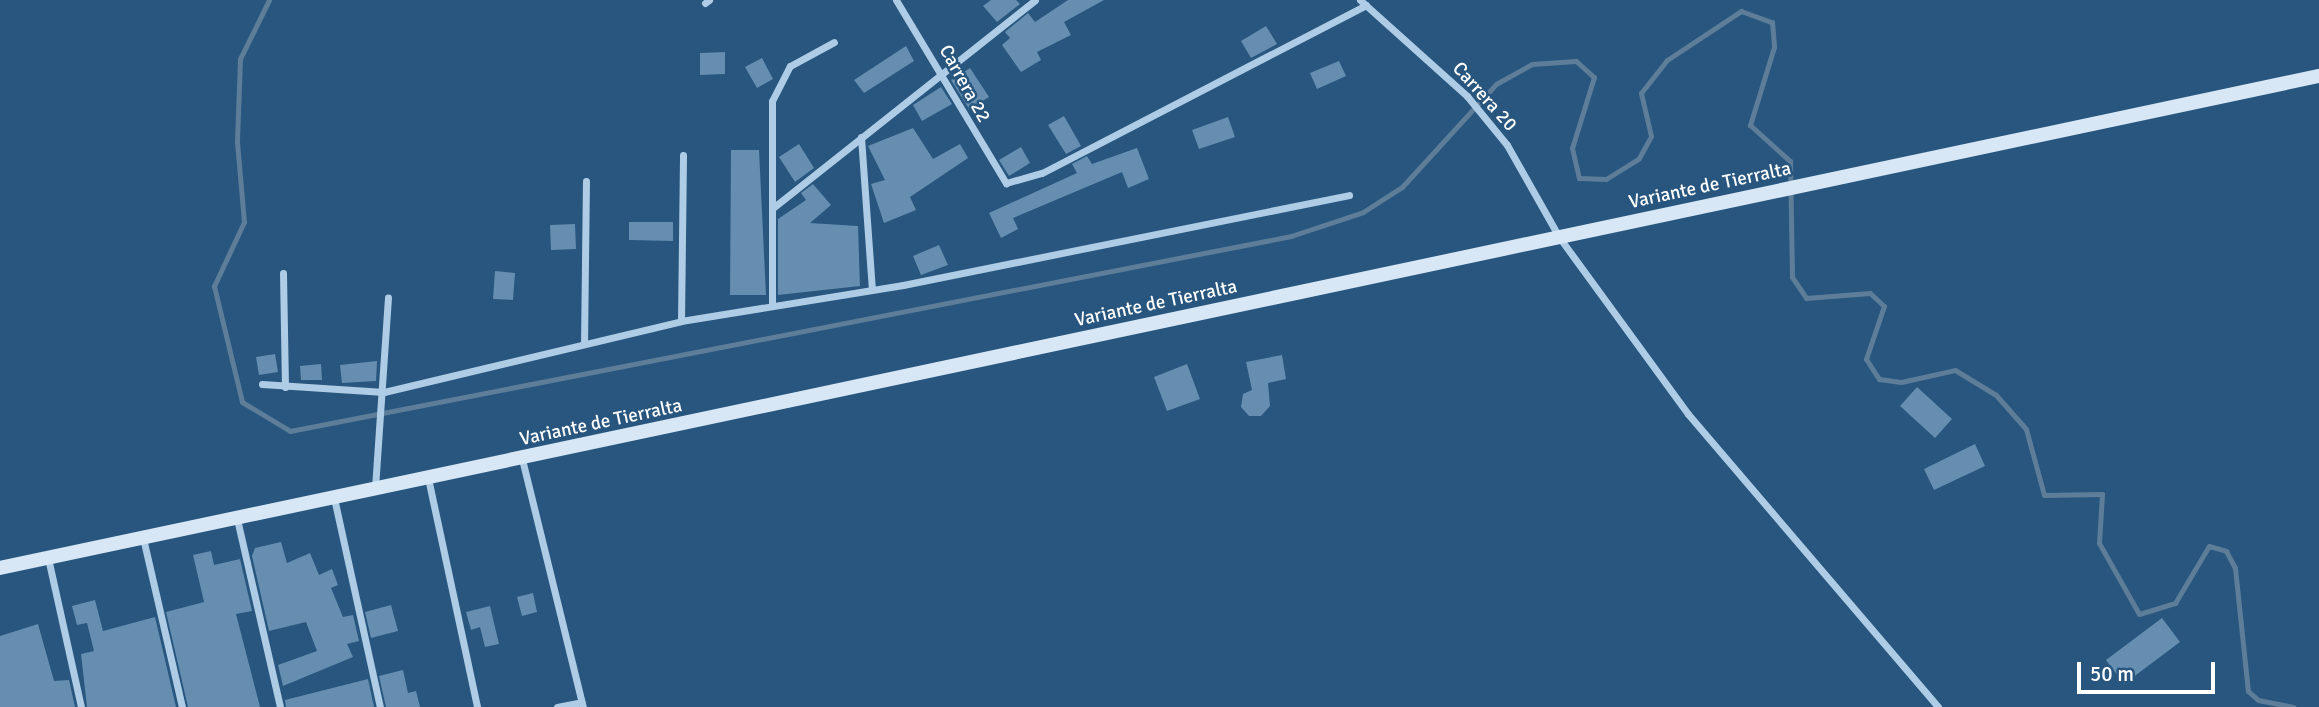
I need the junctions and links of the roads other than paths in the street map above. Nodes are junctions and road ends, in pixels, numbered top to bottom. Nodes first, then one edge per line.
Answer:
1 (896, 0) edge
2 (1034, 0) edge
3 (1363, 3) edge
4 (834, 42) dead end
5 (940, 71) junction
6 (2319, 76) edge
7 (861, 137) junction
8 (683, 155) dead end
9 (586, 181) dead end
10 (1349, 195) dead end
11 (774, 207) junction
12 (1559, 237) junction
13 (283, 273) dead end
14 (872, 290) junction
15 (388, 297) dead end
16 (772, 306) junction
17 (681, 321) junction
18 (584, 344) junction
19 (262, 384) dead end
20 (285, 387) junction
21 (384, 392) junction
22 (522, 459) junction
23 (428, 478) junction
24 (375, 489) junction
25 (334, 498) junction
26 (237, 519) junction
27 (143, 538) junction
28 (48, 558) junction
29 (0, 568) edge
30 (582, 704) edge
31 (81, 707) edge
32 (182, 707) edge
33 (280, 707) edge
34 (380, 707) edge
35 (477, 707) edge
36 (558, 707) edge
37 (1938, 707) edge

1 - 5 street, Carrera 22
2 - 5 street
3 - 5 street, Carrera 22
3 - 12 street, Carrera 20
4 - 11 street
5 - 7 street
6 - 12 main road, Variante de Tierralta
7 - 11 street
7 - 14 street
8 - 17 street
9 - 18 street
10 - 14 street
11 - 16 street
12 - 22 main road, Variante de Tierralta
12 - 37 street, Carrera 20
13 - 20 street
14 - 16 street
15 - 21 street
16 - 17 street
17 - 18 street
18 - 21 street
19 - 20 street
20 - 21 street
21 - 24 street
22 - 23 main road, Variante de Tierralta
22 - 30 street
23 - 24 main road, Variante de Tierralta
23 - 35 street
24 - 25 main road, Variante de Tierralta
25 - 26 main road, Variante de Tierralta
25 - 34 street
26 - 27 main road, Variante de Tierralta
26 - 33 street
27 - 28 main road, Variante de Tierralta
27 - 32 street
28 - 29 main road, Variante de Tierralta
28 - 31 street
30 - 36 street

